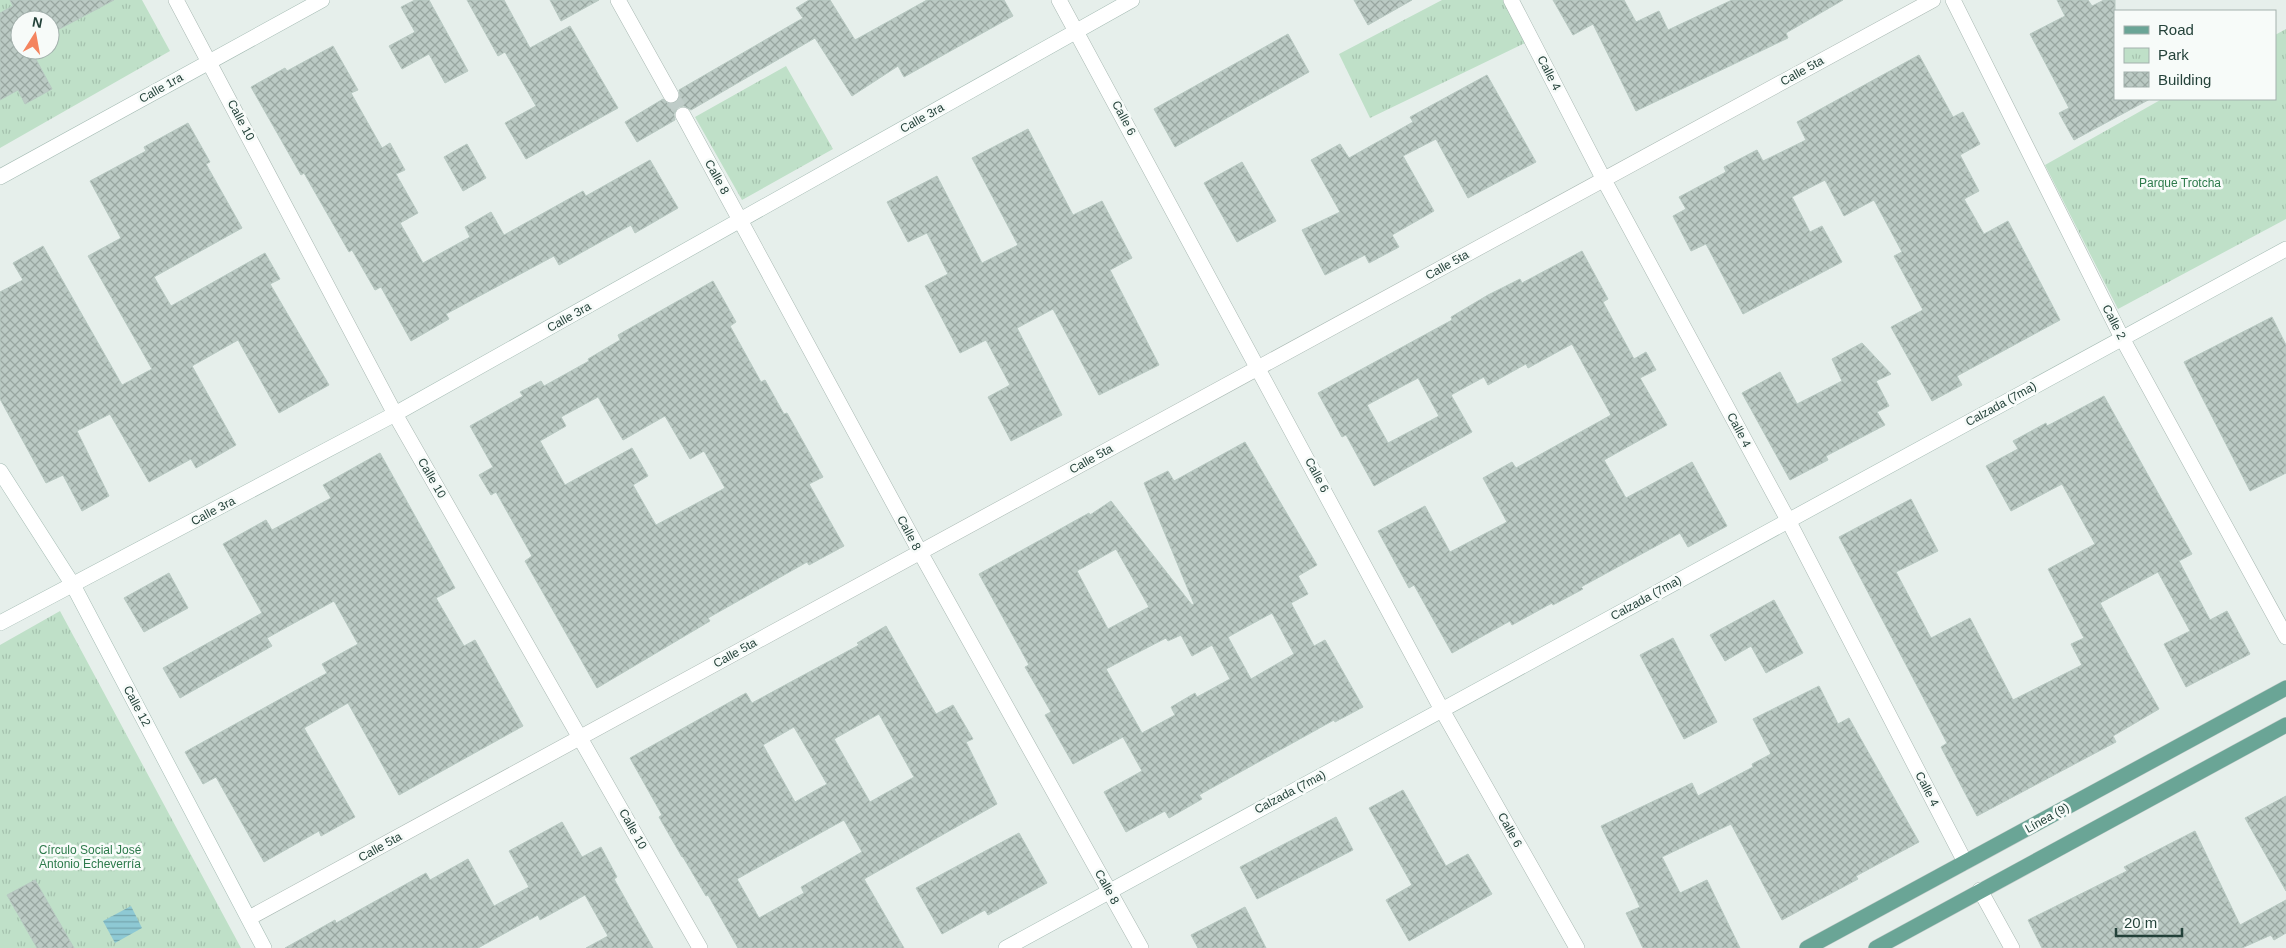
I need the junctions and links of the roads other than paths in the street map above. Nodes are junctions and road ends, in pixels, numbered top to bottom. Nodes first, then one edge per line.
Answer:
1 (176, 0) edge
2 (322, 0) edge
3 (618, 0) edge
4 (1059, 0) edge
5 (1132, 0) edge
6 (1511, 0) edge
7 (1933, 0) edge
8 (1952, 0) edge
9 (1077, 30) junction
10 (210, 60) junction
11 (671, 95) tunnel mouth
12 (682, 115) tunnel mouth
13 (0, 177) edge
14 (1604, 180) junction
15 (741, 220) junction
16 (2286, 248) edge
17 (2122, 338) junction
18 (1259, 367) junction
19 (395, 414) junction
20 (0, 470) edge
21 (1788, 520) junction
22 (920, 552) junction
23 (73, 585) junction
24 (0, 623) edge
25 (2286, 637) edge
26 (2286, 688) edge
27 (1442, 710) junction
28 (2286, 725) edge
29 (581, 737) junction
30 (1966, 862) junction
31 (1109, 890) junction
32 (1980, 890) junction
33 (249, 918) junction
34 (264, 948) edge
35 (700, 948) edge
36 (1006, 948) edge
37 (1141, 948) edge
38 (1577, 948) edge
39 (1807, 948) edge
40 (1876, 948) edge
41 (2012, 948) edge

1 - 10 street, Calle 10
2 - 10 street, Calle 1ra
3 - 11 street
4 - 9 street, Calle 6
5 - 9 street, Calle 3ra
6 - 14 street, Calle 4
7 - 14 street, Calle 5ta
8 - 17 street, Calle 2
9 - 15 street, Calle 3ra
9 - 18 street, Calle 6
10 - 13 street, Calle 1ra
10 - 19 street, Calle 10
12 - 15 street, Calle 8
14 - 18 street, Calle 5ta
14 - 21 street, Calle 4
15 - 19 street, Calle 3ra
15 - 22 street, Calle 8
16 - 17 street, Calzada (7ma)
17 - 21 street, Calzada (7ma)
17 - 25 street, Calle 2
18 - 22 street, Calle 5ta
18 - 27 street, Calle 6
19 - 23 street, Calle 3ra
19 - 29 street, Calle 10
20 - 23 street, Calle 12
21 - 27 street, Calzada (7ma)
21 - 30 street, Calle 4
22 - 29 street, Calle 5ta
22 - 31 street, Calle 8
23 - 24 street, Calle 3ra
23 - 33 street, Calle 12
26 - 30 main road, Línea (9)
27 - 31 street, Calzada (7ma)
27 - 38 street, Calle 6
28 - 32 main road
29 - 33 street, Calle 5ta
29 - 35 street, Calle 10
30 - 39 main road, Línea (9)
31 - 36 street, Calzada (7ma)
31 - 37 street, Calle 8
32 - 40 main road
32 - 41 street
33 - 34 street, Calle 12

